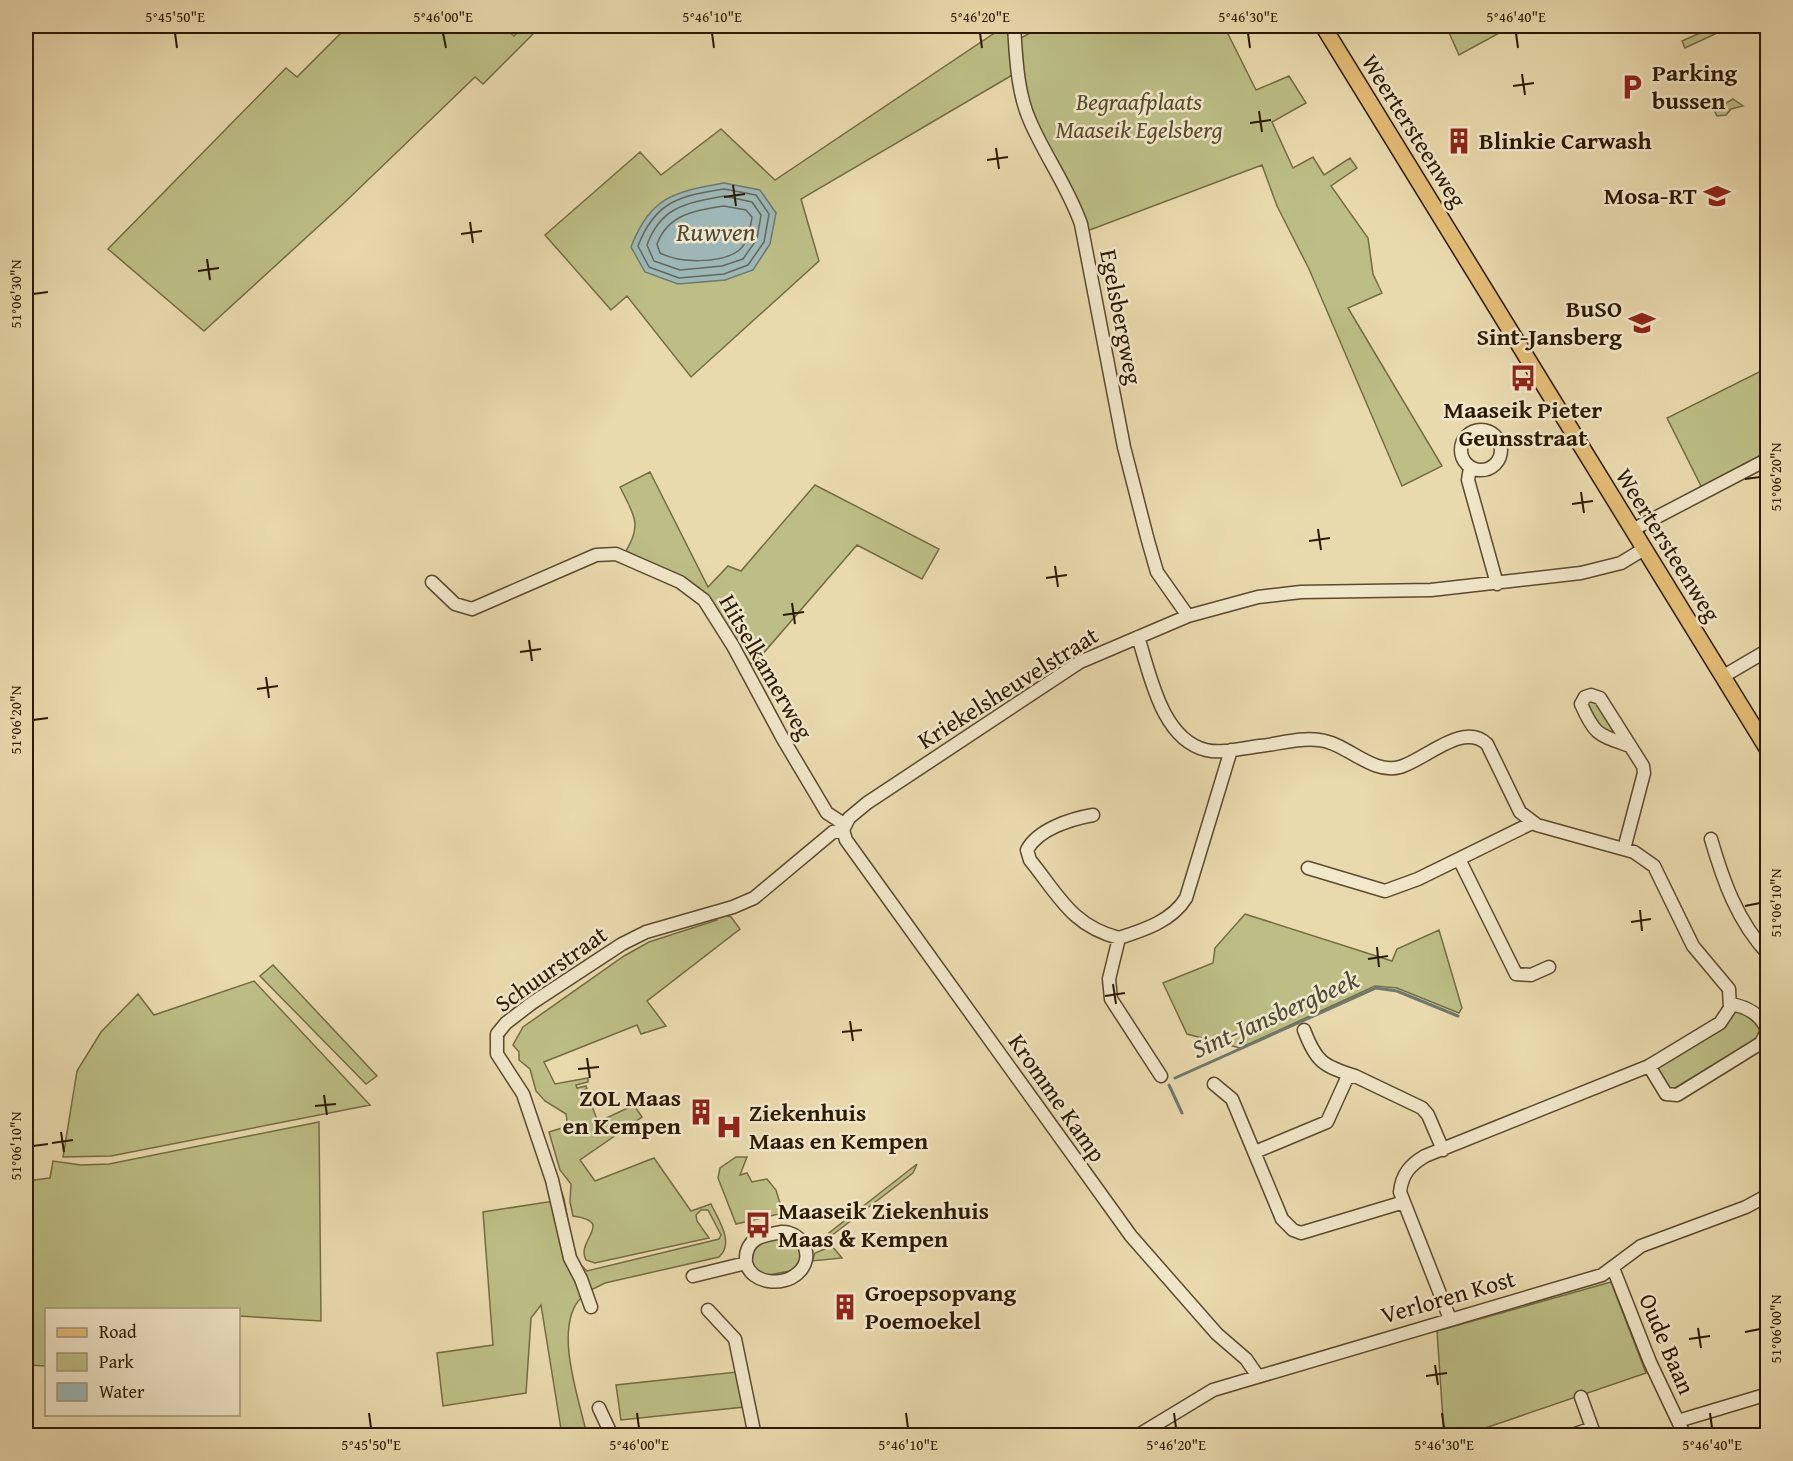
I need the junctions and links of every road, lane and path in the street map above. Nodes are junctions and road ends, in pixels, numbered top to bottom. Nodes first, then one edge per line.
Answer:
1 (1014, 26) edge
2 (1323, 26) edge
3 (1767, 459) edge
4 (1470, 468) dead end
5 (1632, 530) junction
6 (1644, 549) junction
7 (432, 582) dead end
8 (1497, 584) junction
9 (1188, 616) junction
10 (1138, 637) junction
11 (1767, 650) edge
12 (1722, 677) junction
13 (1630, 746) junction
14 (1231, 750) junction
15 (1767, 750) edge
16 (1093, 815) dead end
17 (1532, 822) junction
18 (843, 827) junction
19 (1711, 839) dead end
20 (1624, 849) junction
21 (1459, 858) junction
22 (1308, 868) dead end
23 (1119, 938) junction
24 (1767, 954) edge
25 (1549, 967) dead end
26 (1731, 1004) junction
27 (1304, 1030) dead end
28 (1649, 1066) junction
29 (1161, 1076) dead end
30 (1355, 1076) junction
31 (1214, 1084) dead end
32 (1443, 1149) junction
33 (1256, 1152) junction
34 (1767, 1195) edge
35 (1404, 1202) junction
36 (746, 1263) junction
37 (1613, 1268) junction
38 (693, 1276) dead end
39 (589, 1301) dead end
40 (708, 1310) dead end
41 (1450, 1319) junction
42 (1257, 1375) junction
43 (1767, 1394) edge
44 (1581, 1397) dead end
45 (599, 1408) dead end
46 (1678, 1421) junction
47 (1594, 1432) edge
48 (612, 1436) edge
49 (755, 1436) edge
50 (1137, 1436) edge
51 (1570, 1436) edge
52 (1685, 1436) edge

1 - 9 street, Egelsbergweg
2 - 5 main road, Weertersteenweg
3 - 5 street
4 - 8 street
5 - 6 main road, Weertersteenweg
6 - 8 street, Kriekelsheuvelstraat
6 - 12 main road, Weertersteenweg
7 - 18 street, Hitselkamerweg
8 - 9 street, Kriekelsheuvelstraat
9 - 10 street, Kriekelsheuvelstraat
10 - 14 street
10 - 18 street, Kriekelsheuvelstraat
11 - 12 street
12 - 15 main road, Weertersteenweg
13 - 13 street
13 - 20 street
14 - 17 street
14 - 23 street
16 - 23 street
17 - 20 street
17 - 21 street
18 - 39 street, Schuurstraat
18 - 42 street, Kromme Kamp
19 - 24 street
20 - 26 street
21 - 22 street
21 - 25 street
23 - 29 street
26 - 28 street
26 - 28 street
27 - 30 street
28 - 32 street
30 - 32 street
30 - 33 street
31 - 33 street
32 - 35 street
33 - 35 street
34 - 37 street, Verloren Kost
35 - 41 street
36 - 36 street
36 - 38 street
37 - 41 street, Verloren Kost
37 - 46 street, Oude Baan
40 - 49 street
41 - 42 street, Verloren Kost
42 - 50 street, Verloren Kost
43 - 46 street
44 - 47 street
45 - 48 street
46 - 52 street, Oude Baan
47 - 51 street

